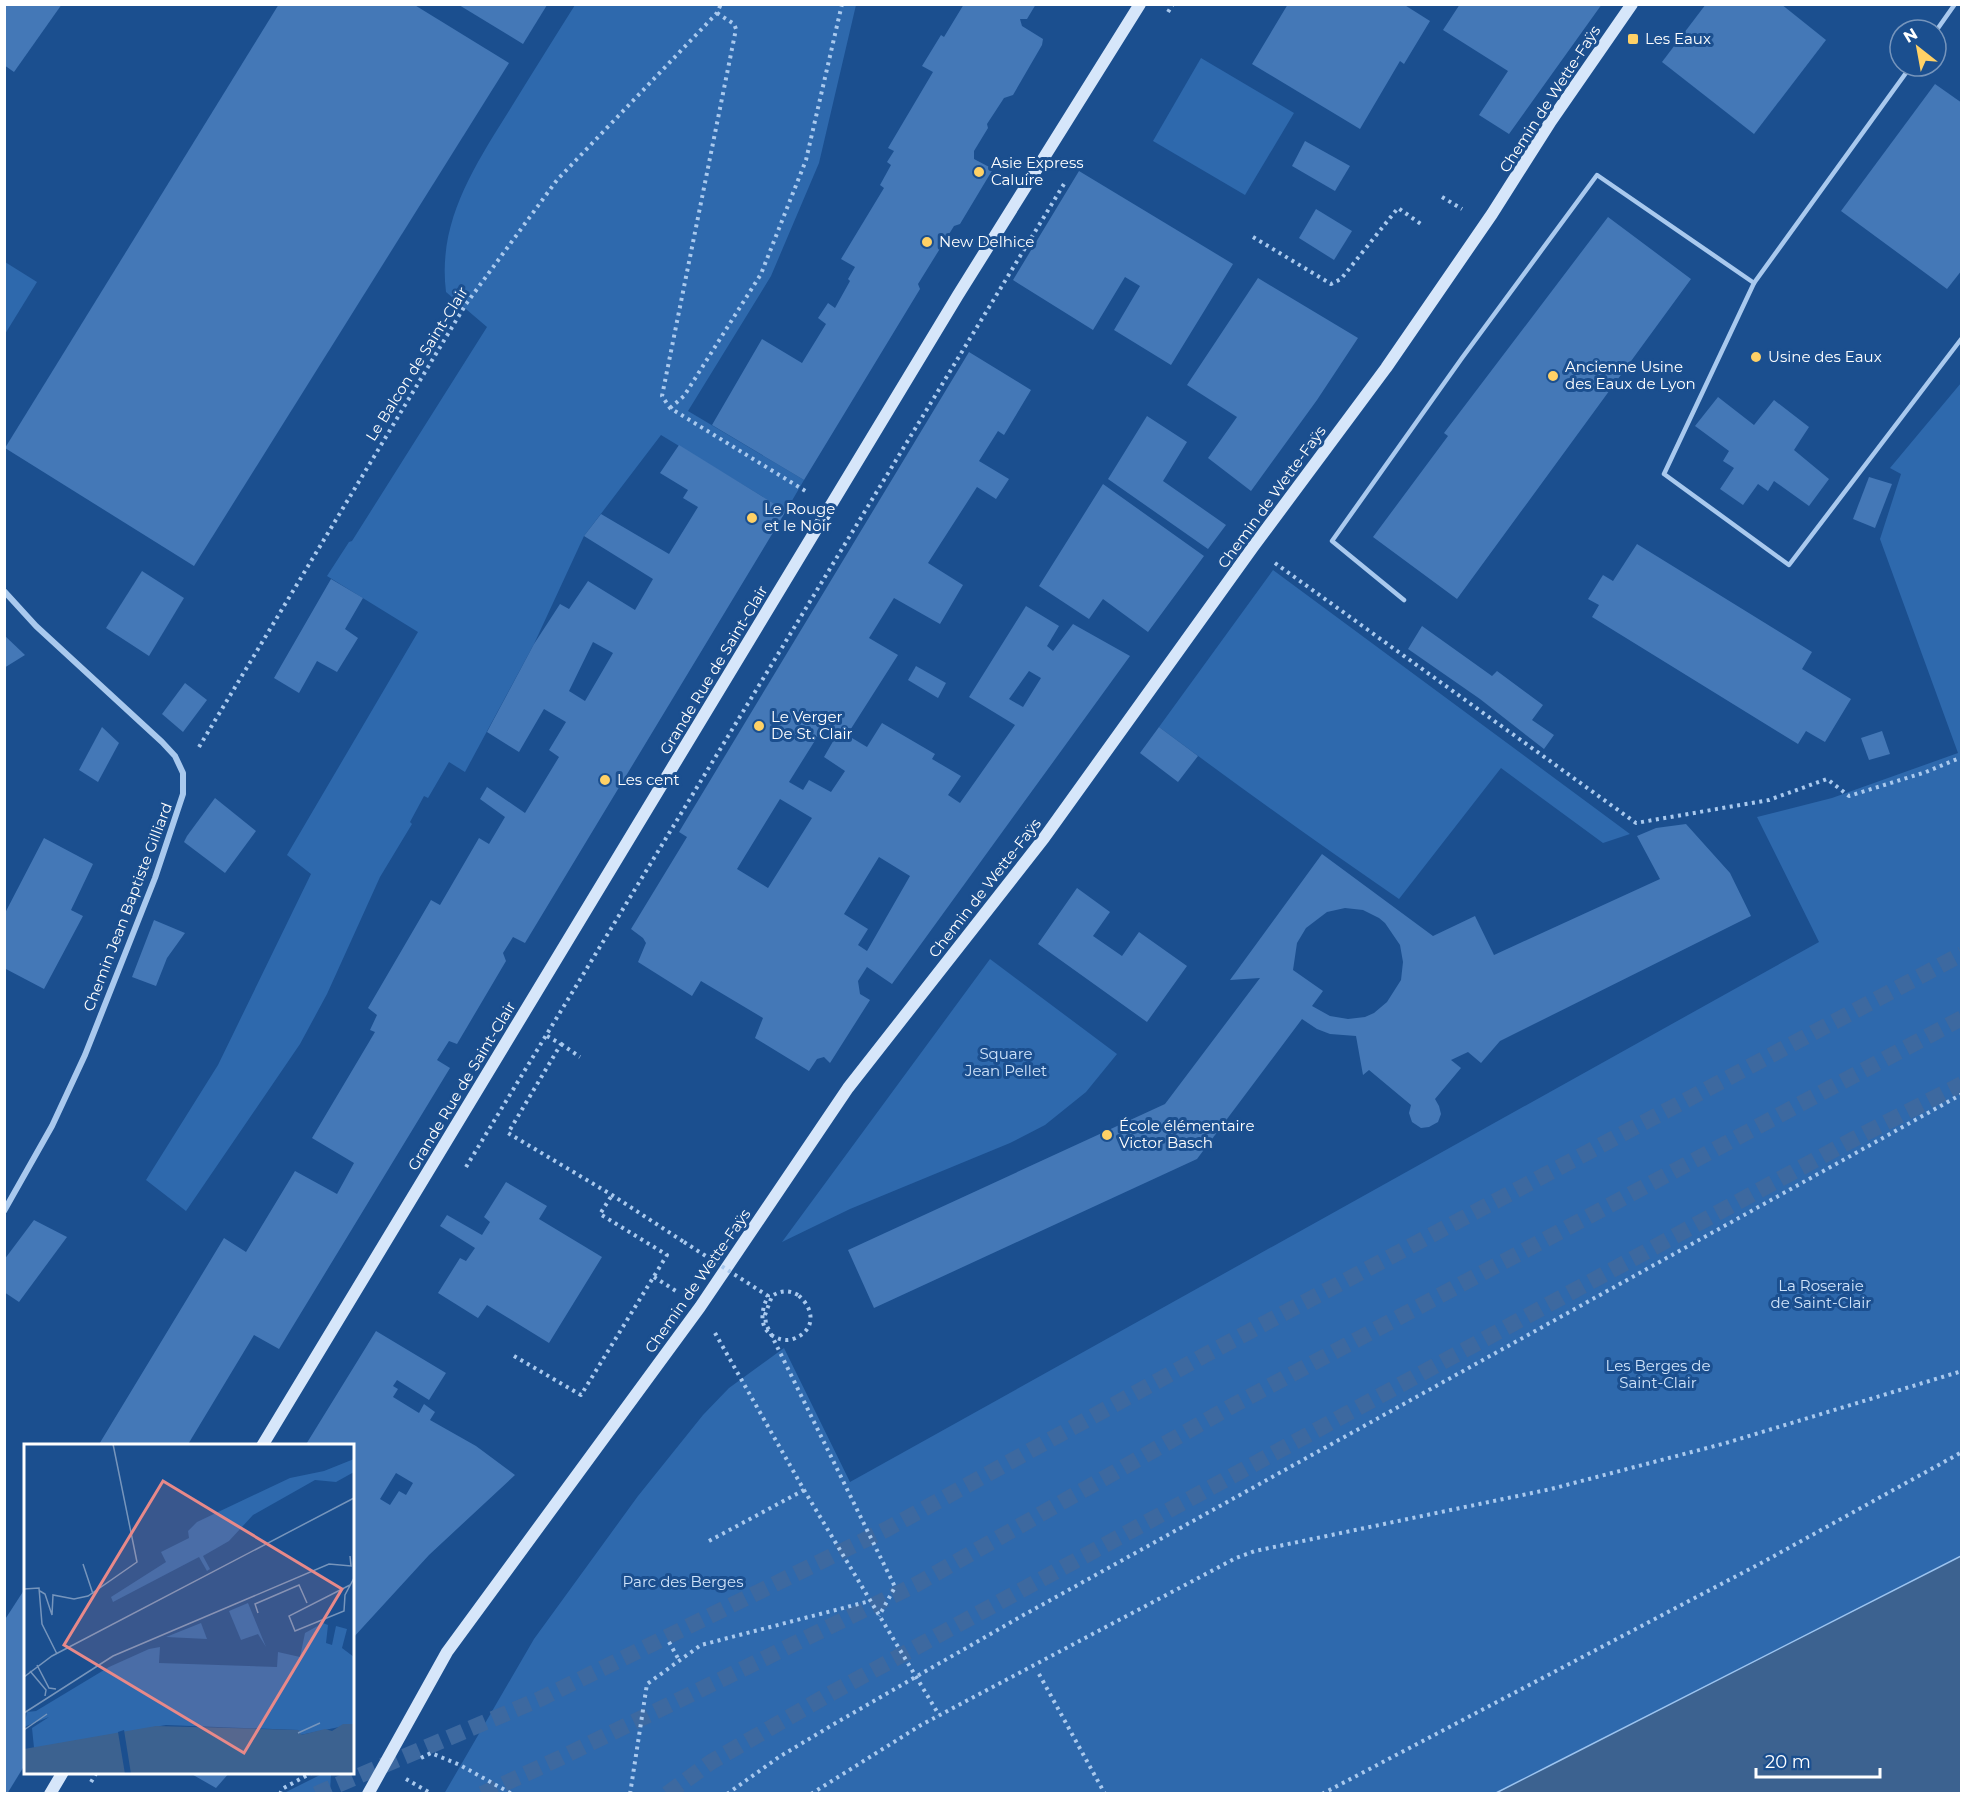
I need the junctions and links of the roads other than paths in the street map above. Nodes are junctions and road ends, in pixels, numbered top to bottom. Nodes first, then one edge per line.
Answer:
1 (1140, 4) edge
2 (1632, 4) edge
3 (1955, 4) edge
4 (1945, 18) edge
5 (1902, 78) edge
6 (1754, 282) junction
7 (1962, 338) edge
8 (4, 591) edge
9 (1404, 600) dead end
10 (4, 1211) edge
11 (263, 1444) edge
12 (62, 1774) edge
13 (50, 1794) edge
14 (368, 1794) edge

1 - 11 main road, Grande Rue de Saint-Clair
2 - 14 main road, Chemin de Wette-Faÿs
3 - 4 lane
5 - 6 lane
6 - 7 lane
6 - 9 lane
8 - 10 street, Chemin Jean Baptiste Gilliard
12 - 13 main road

